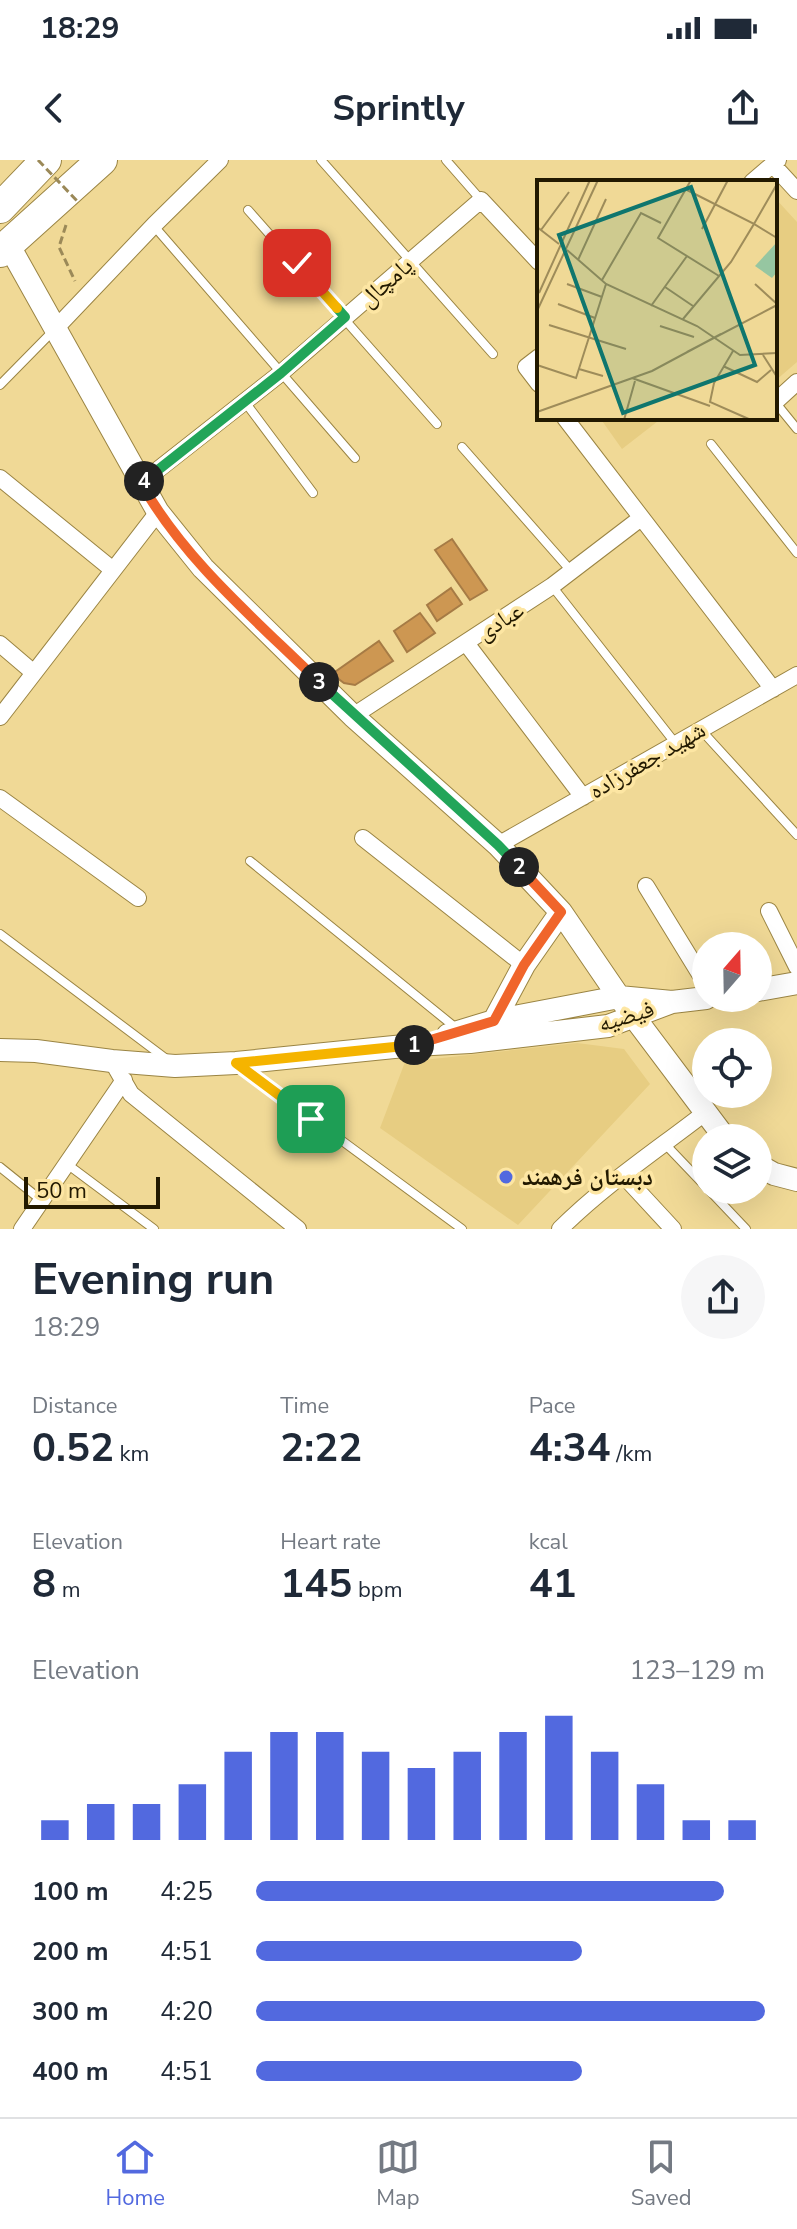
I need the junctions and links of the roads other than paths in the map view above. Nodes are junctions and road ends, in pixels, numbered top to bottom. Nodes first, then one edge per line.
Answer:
1 (46, 160) edge
2 (102, 160) edge
3 (220, 160) edge
4 (321, 160) edge
5 (446, 160) edge
6 (775, 162) edge
7 (754, 180) edge
8 (797, 191) edge
9 (481, 200) junction
10 (0, 208) edge
11 (248, 210) dead end
12 (154, 225) junction
13 (4, 248) edge
14 (412, 260) junction
15 (537, 260) edge
16 (345, 317) junction
17 (55, 329) junction
18 (493, 354) dead end
19 (537, 359) edge
20 (281, 373) junction
21 (537, 381) edge
22 (797, 382) edge
23 (0, 385) edge
24 (777, 400) edge
25 (245, 401) junction
26 (777, 404) edge
27 (567, 420) edge
28 (437, 424) dead end
29 (797, 429) edge
30 (711, 444) dead end
31 (462, 447) dead end
32 (355, 458) dead end
33 (0, 478) edge
34 (141, 483) junction
35 (313, 493) dead end
36 (158, 512) junction
37 (641, 518) junction
38 (797, 553) edge
39 (113, 570) junction
40 (572, 572) junction
41 (552, 586) junction
42 (466, 643) junction
43 (0, 644) edge
44 (34, 673) junction
45 (797, 675) edge
46 (773, 689) junction
47 (353, 716) junction
48 (0, 717) edge
49 (701, 730) junction
50 (676, 744) junction
51 (583, 797) junction
52 (0, 798) edge
53 (797, 835) edge
54 (363, 838) dead end
55 (498, 845) junction
56 (250, 861) dead end
57 (646, 886) dead end
58 (138, 898) dead end
59 (769, 911) dead end
60 (561, 912) junction
61 (0, 934) edge
62 (692, 961) edge
63 (524, 965) junction
64 (797, 967) edge
65 (797, 983) edge
66 (772, 987) edge
67 (619, 997) junction
68 (692, 1000) edge
69 (672, 1002) junction
70 (634, 1016) junction
71 (494, 1021) junction
72 (459, 1031) junction
73 (414, 1045) junction
74 (0, 1050) edge
75 (236, 1063) junction
76 (175, 1066) junction
77 (118, 1071) junction
78 (706, 1112) junction
79 (715, 1124) edge
80 (665, 1144) junction
81 (67, 1164) junction
82 (0, 1167) edge
83 (692, 1172) edge
84 (772, 1173) edge
85 (624, 1176) junction
86 (797, 1180) edge
87 (41, 1200) junction
88 (723, 1204) edge
89 (22, 1229) edge
90 (154, 1229) edge
91 (298, 1229) edge
92 (462, 1229) edge
93 (560, 1229) edge
94 (673, 1229) edge
95 (746, 1229) edge

1 - 10 highway
2 - 13 highway
3 - 12 street
4 - 14 lane
5 - 9 lane
6 - 7 street
6 - 8 street
9 - 14 street, پامچال
9 - 15 street
11 - 16 lane
12 - 17 street
12 - 20 lane
13 - 17 street
14 - 16 street, پامچال
14 - 18 lane
16 - 20 street, پامچال
16 - 28 lane
17 - 23 lane
17 - 34 street
19 - 21 street
20 - 25 street, پامچال
20 - 32 lane
22 - 24 street
25 - 34 street, پامچال
25 - 35 lane
26 - 29 lane
27 - 37 street
30 - 38 lane
31 - 40 lane
33 - 39 street
34 - 36 street
36 - 39 street
36 - 47 street
37 - 40 street, عبادی
37 - 46 street
39 - 44 street
40 - 41 street, عبادی
41 - 42 street, عبادی
41 - 50 lane
42 - 47 street, عبادی
42 - 51 street
43 - 44 street
44 - 48 street
45 - 46 street, شهید جعفرزاده
46 - 49 street, شهید جعفرزاده
47 - 55 street
49 - 50 street, شهید جعفرزاده
49 - 53 lane
50 - 51 street, شهید جعفرزاده
51 - 55 street, شهید جعفرزاده
52 - 58 street
54 - 63 street
55 - 60 street
56 - 72 lane
57 - 62 street
59 - 64 street
60 - 63 street
60 - 67 street
61 - 76 lane
63 - 71 street
65 - 66 street
67 - 69 street, فیضیه
67 - 70 street
67 - 71 street, فیضیه
68 - 69 street
69 - 70 street, فیضیه
70 - 73 street, فیضیه
70 - 78 street
71 - 72 street, فیضیه
72 - 73 street, فیضیه
73 - 75 street, فیضیه
74 - 77 street, فیضیه
75 - 76 street, فیضیه
75 - 92 lane
76 - 77 street, فیضیه
77 - 81 street
77 - 91 street
78 - 79 street
78 - 80 street
80 - 83 lane
80 - 85 street
81 - 87 street
81 - 90 lane
82 - 87 lane
84 - 86 street
85 - 93 street
85 - 94 street
87 - 89 street
88 - 95 lane

